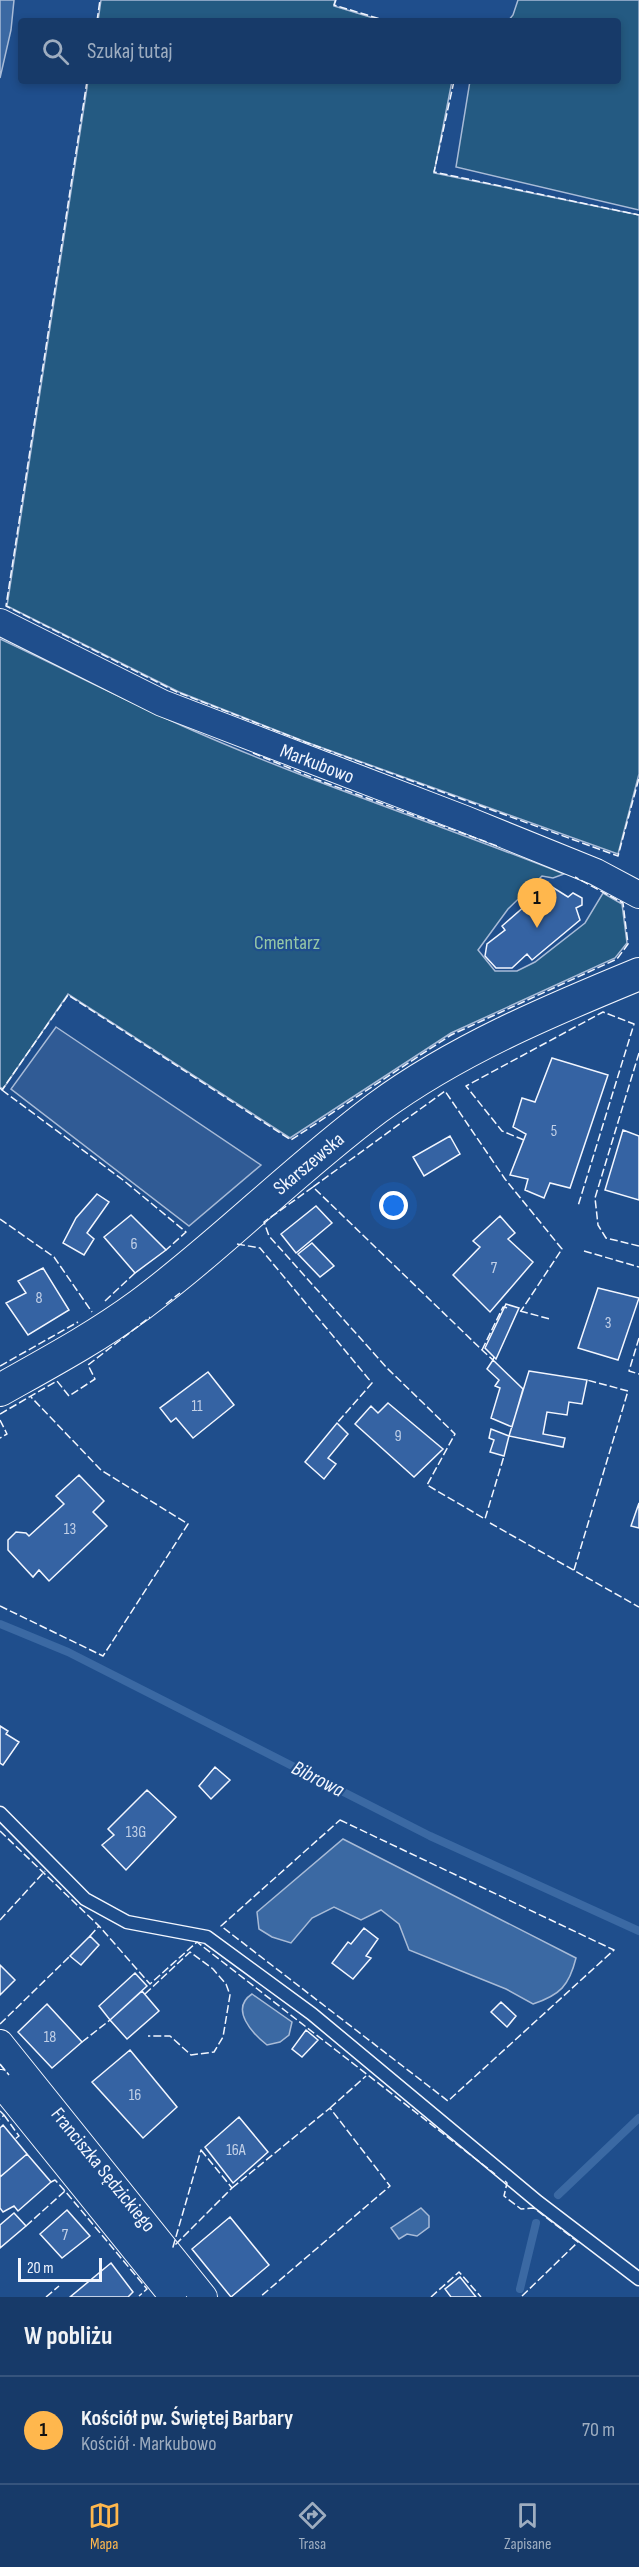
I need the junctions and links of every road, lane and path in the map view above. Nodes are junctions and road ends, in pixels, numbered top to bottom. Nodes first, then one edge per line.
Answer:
1 (0, 622) edge
2 (639, 895) edge
3 (639, 974) edge
4 (0, 1390) edge
5 (0, 1813) edge
6 (0, 2043) edge
7 (0, 2083) edge
8 (639, 2279) edge
9 (173, 2297) edge
10 (204, 2297) edge

1 - 2 street, Markubowo
3 - 4 street, Skarszewska
5 - 8 lane
6 - 10 street, Franciszka Sędzickiego
7 - 9 street, Franciszka Sędzickiego

